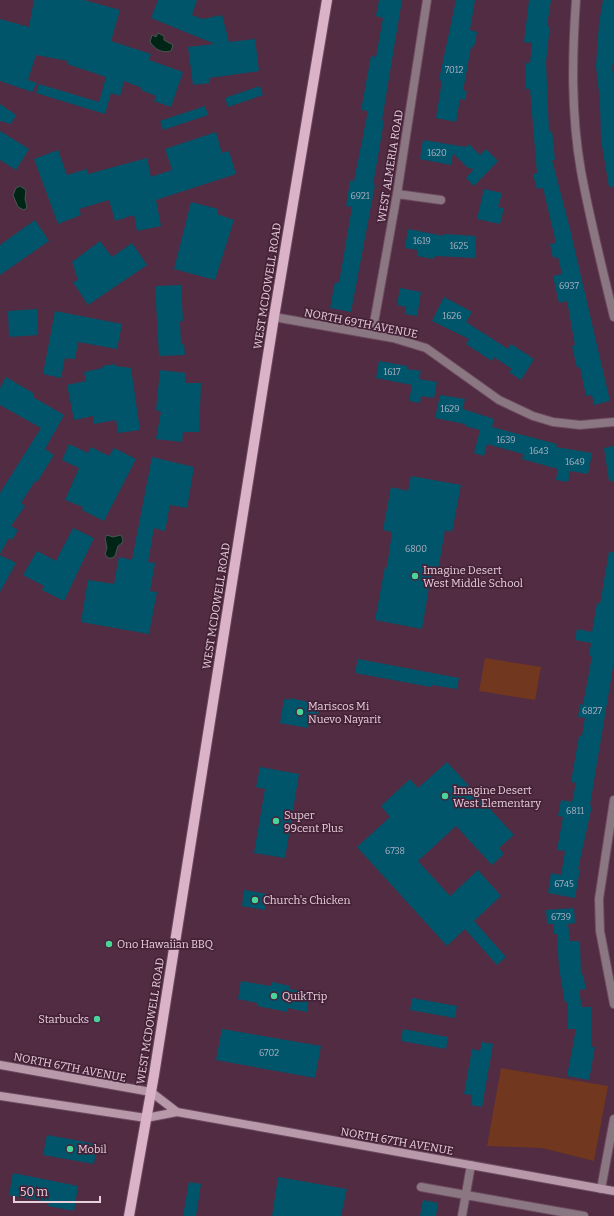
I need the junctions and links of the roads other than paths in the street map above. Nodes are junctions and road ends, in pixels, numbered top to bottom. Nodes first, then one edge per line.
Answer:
1 (327, 0) edge
2 (427, 0) edge
3 (576, 0) edge
4 (397, 194) junction
5 (441, 200) dead end
6 (274, 317) junction
7 (614, 317) edge
8 (372, 334) junction
9 (614, 422) edge
10 (614, 800) edge
11 (613, 815) edge
12 (611, 968) edge
13 (614, 1004) edge
14 (0, 1065) edge
15 (151, 1092) junction
16 (0, 1096) edge
17 (177, 1112) junction
18 (146, 1118) junction
19 (614, 1118) edge
20 (470, 1165) junction
21 (421, 1187) dead end
22 (602, 1189) junction
23 (614, 1191) edge
24 (466, 1194) junction
25 (129, 1216) edge
26 (462, 1216) edge
27 (584, 1216) edge

1 - 6 main road, WEST MCDOWELL ROAD
2 - 4 street, WEST ALMERIA ROAD
3 - 7 street
4 - 5 street
4 - 8 street, WEST ALMERIA ROAD
6 - 8 street, NORTH 69TH AVENUE
6 - 15 main road, WEST MCDOWELL ROAD
8 - 9 street, NORTH 69TH AVENUE
10 - 11 street
11 - 12 street
12 - 13 street
14 - 15 main road, NORTH 67TH AVENUE
15 - 17 main road, NORTH 67TH AVENUE
15 - 18 main road, WEST MCDOWELL ROAD
16 - 18 main road, NORTH 67TH AVENUE
17 - 18 main road, NORTH 67TH AVENUE
17 - 20 main road, NORTH 67TH AVENUE
18 - 25 main road, WEST MCDOWELL ROAD
19 - 22 street
20 - 22 main road, NORTH 67TH AVENUE
20 - 24 street
21 - 24 street
22 - 23 main road, NORTH 67TH AVENUE
24 - 26 street
24 - 27 street

